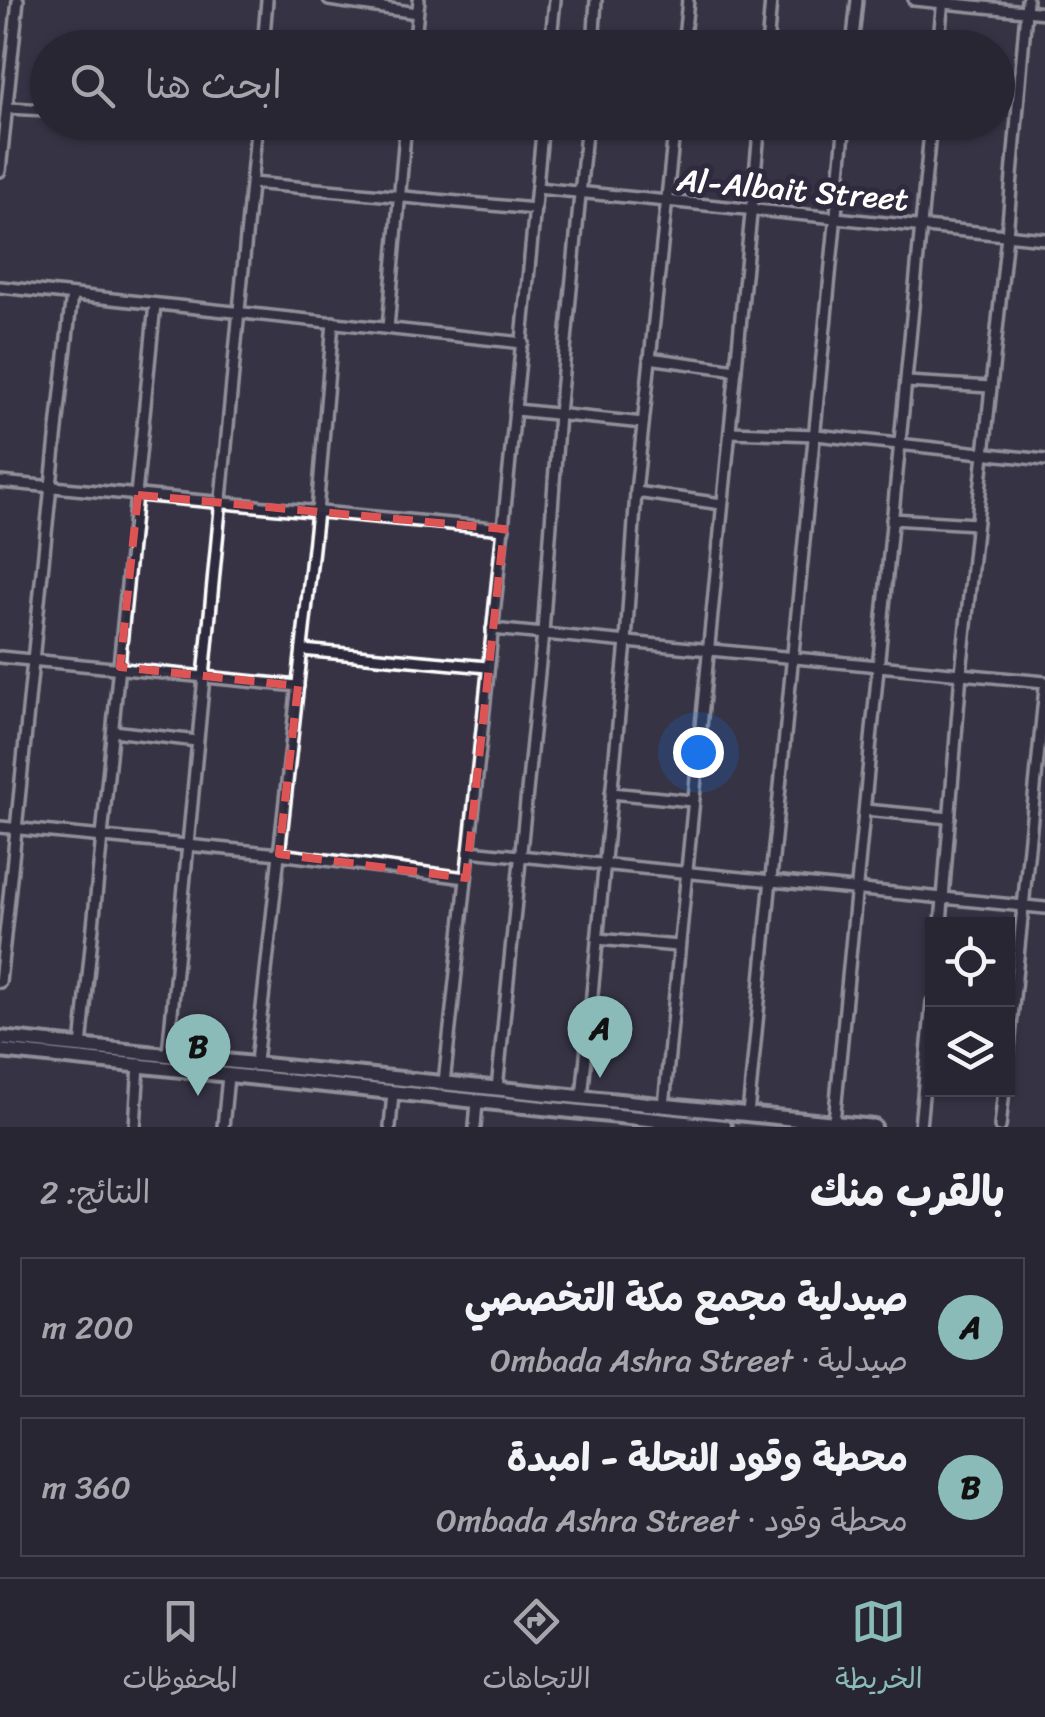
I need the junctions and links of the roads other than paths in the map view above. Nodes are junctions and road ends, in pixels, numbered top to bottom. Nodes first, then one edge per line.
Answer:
1 (18, 0) edge
2 (267, 0) edge
3 (329, 0) edge
4 (419, 0) edge
5 (554, 0) edge
6 (596, 0) edge
7 (688, 0) edge
8 (771, 0) edge
9 (857, 0) edge
10 (914, 0) edge
11 (943, 2) edge
12 (1027, 6) edge
13 (417, 13) junction
14 (1045, 13) edge
15 (265, 30) edge
16 (416, 30) edge
17 (552, 30) edge
18 (594, 30) edge
19 (685, 30) edge
20 (768, 30) edge
21 (854, 30) edge
22 (940, 30) edge
23 (0, 56) edge
24 (12, 57) junction
25 (7, 108) junction
26 (30, 109) edge
27 (256, 140) edge
28 (404, 140) edge
29 (541, 140) edge
30 (586, 140) edge
31 (672, 140) edge
32 (758, 140) edge
33 (843, 140) edge
34 (929, 140) edge
35 (0, 172) edge
36 (252, 183) junction
37 (537, 188) junction
38 (582, 192) junction
39 (398, 197) junction
40 (666, 203) junction
41 (535, 209) junction
42 (752, 212) junction
43 (836, 217) junction
44 (921, 226) junction
45 (1007, 235) junction
46 (1045, 239) edge
47 (0, 287) edge
48 (72, 295) junction
49 (155, 304) junction
50 (240, 312) junction
51 (333, 322) junction
52 (388, 328) junction
53 (523, 343) junction
54 (649, 358) junction
55 (736, 370) junction
56 (907, 382) junction
57 (990, 387) junction
58 (516, 410) junction
59 (559, 414) junction
60 (643, 423) junction
61 (730, 432) junction
62 (816, 435) junction
63 (900, 444) junction
64 (982, 453) junction
65 (1045, 460) edge
66 (0, 482) edge
67 (53, 487) junction
68 (636, 492) junction
69 (138, 495) junction
70 (223, 503) junction
71 (722, 504) junction
72 (317, 512) junction
73 (892, 518) junction
74 (976, 524) junction
75 (504, 529) junction
76 (492, 628) junction
77 (543, 633) junction
78 (626, 642) junction
79 (302, 650) junction
80 (708, 650) junction
81 (0, 657) edge
82 (793, 658) junction
83 (31, 661) junction
84 (879, 666) junction
85 (120, 667) junction
86 (487, 667) junction
87 (961, 674) junction
88 (204, 675) junction
89 (1045, 685) edge
90 (298, 686) junction
91 (113, 731) junction
92 (198, 740) junction
93 (612, 792) junction
94 (692, 801) junction
95 (865, 810) junction
96 (950, 818) junction
97 (0, 827) edge
98 (17, 828) junction
99 (102, 836) junction
100 (188, 845) junction
101 (469, 850) junction
102 (280, 854) junction
103 (520, 855) junction
104 (604, 862) junction
105 (685, 871) junction
106 (466, 878) junction
107 (772, 880) junction
108 (858, 888) junction
109 (944, 896) junction
110 (1023, 906) junction
111 (1045, 908) edge
112 (941, 917) edge
113 (597, 939) junction
114 (678, 946) junction
115 (0, 982) edge
116 (932, 1007) edge
117 (1013, 1007) edge
118 (0, 1038) edge
119 (81, 1046) junction
120 (0, 1051) edge
121 (138, 1051) junction
122 (168, 1054) junction
123 (256, 1062) junction
124 (139, 1066) junction
125 (228, 1076) junction
126 (322, 1076) junction
127 (444, 1083) junction
128 (497, 1089) junction
129 (394, 1092) junction
130 (1003, 1097) edge
131 (582, 1098) junction
132 (477, 1102) junction
133 (664, 1106) junction
134 (748, 1114) junction
135 (834, 1122) junction
136 (645, 1123) edge
137 (134, 1127) edge
138 (223, 1127) edge
139 (390, 1127) edge
140 (475, 1127) edge
141 (724, 1127) edge
142 (874, 1127) edge
143 (920, 1127) edge
144 (1000, 1127) edge

1 - 24 street
2 - 15 street
3 - 13 street
4 - 13 street
5 - 17 street
6 - 18 street
7 - 19 street
8 - 20 street
9 - 21 street
10 - 11 street
11 - 12 street
11 - 22 street
12 - 14 street
12 - 45 street
13 - 16 street
23 - 24 street
24 - 25 street
25 - 26 street
25 - 35 street
27 - 36 street
28 - 39 street
29 - 37 street
30 - 38 street
31 - 40 street
32 - 42 street
33 - 43 street
34 - 44 street
36 - 39 street
36 - 50 street
37 - 38 street, Al-Albait Street
37 - 41 street
38 - 40 street, Al-Albait Street
38 - 59 street
39 - 41 street
39 - 52 street
40 - 42 street, Al-Albait Street
40 - 54 street
41 - 53 street
42 - 43 street, Al-Albait Street
42 - 55 street
43 - 44 street, Al-Albait Street
43 - 62 street
44 - 45 street, Al-Albait Street
44 - 56 street
45 - 46 street, Al-Albait Street
45 - 57 street
47 - 48 street
48 - 49 street
48 - 67 street
49 - 50 street
49 - 69 street
50 - 51 street
50 - 70 street
51 - 52 street
51 - 72 street
52 - 53 street
53 - 58 street
54 - 55 street
54 - 60 street
55 - 61 street
56 - 57 street
56 - 63 street
57 - 64 street
58 - 59 street
58 - 75 street
59 - 60 street
59 - 77 street
60 - 68 street
61 - 62 street
61 - 71 street
62 - 63 street
62 - 82 street
63 - 64 street
63 - 73 street
64 - 65 street
64 - 74 street
66 - 67 street
67 - 69 street
67 - 83 street
68 - 71 street
68 - 78 street
69 - 70 street
69 - 85 street
70 - 72 street
70 - 88 street
71 - 80 street
72 - 75 street
72 - 79 street
73 - 74 street
73 - 84 street
74 - 87 street
75 - 76 street
76 - 77 street
76 - 86 street
77 - 78 street
77 - 103 street
78 - 80 street
78 - 93 street
79 - 86 street
79 - 90 street
80 - 82 street
80 - 94 street
81 - 83 street
82 - 84 street
82 - 107 street
83 - 85 street
83 - 98 street
84 - 87 street
84 - 95 street
85 - 88 street
85 - 91 street
86 - 101 street
87 - 89 street
87 - 96 street
88 - 90 street
88 - 92 street
89 - 110 street
90 - 102 street
91 - 92 street
91 - 99 street
92 - 100 street
93 - 94 street
93 - 104 street
94 - 105 street
95 - 96 street
95 - 108 street
96 - 109 street
97 - 98 street
98 - 99 street
98 - 115 street
99 - 100 street
99 - 119 street
100 - 102 street
100 - 122 street
101 - 103 street
101 - 106 street
102 - 106 street
102 - 123 street
103 - 104 street
103 - 128 street
104 - 105 street
104 - 113 street
105 - 107 street
105 - 114 street
106 - 127 street
107 - 108 street
107 - 134 street
108 - 109 street
108 - 135 street
109 - 110 street
109 - 112 street
110 - 111 street
110 - 117 street
113 - 114 street
113 - 131 street
114 - 133 street
116 - 143 street
118 - 119 main road
119 - 121 main road
120 - 124 main road
121 - 122 main road
121 - 124 street
122 - 123 main road
123 - 126 main road
124 - 125 main road
124 - 137 street
125 - 126 main road
125 - 138 street
126 - 127 main road
126 - 129 main road
127 - 128 main road
128 - 131 main road
129 - 132 main road
129 - 139 street
130 - 144 street
131 - 133 main road
132 - 136 main road
132 - 140 street
133 - 134 main road
134 - 135 main road
135 - 142 main road
136 - 141 main road

